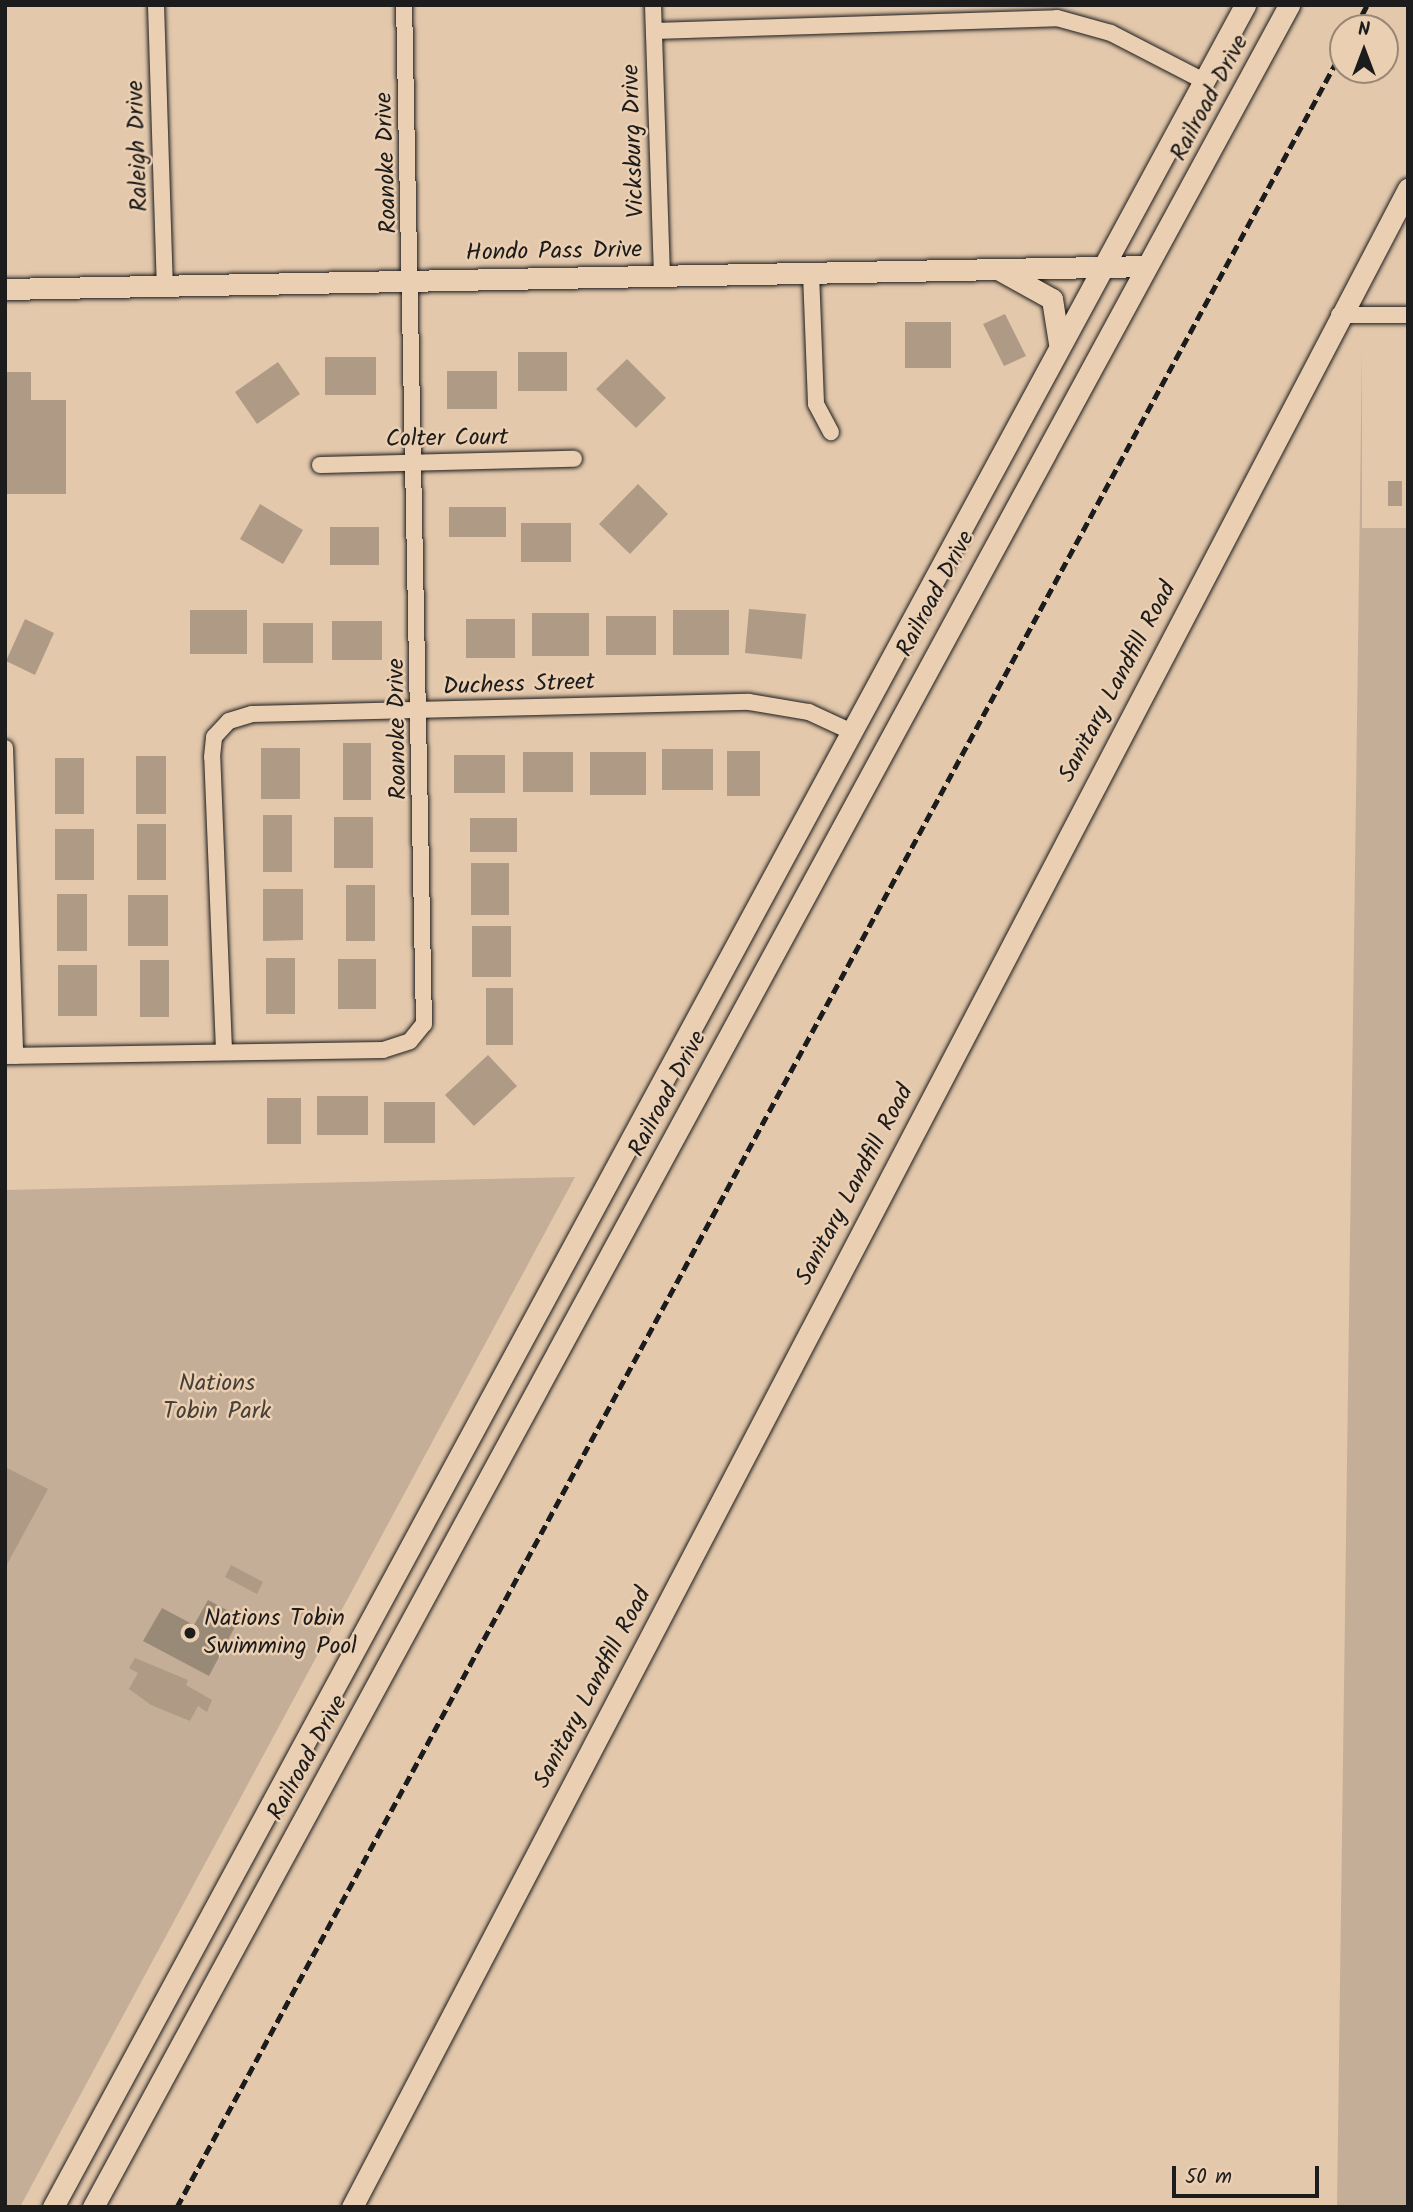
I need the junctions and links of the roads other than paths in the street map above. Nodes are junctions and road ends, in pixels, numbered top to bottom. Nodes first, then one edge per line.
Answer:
1 (156, 5) edge
2 (404, 5) edge
3 (653, 5) edge
4 (1245, 5) edge
5 (1289, 5) edge
6 (654, 31) junction
7 (1204, 81) junction
8 (1408, 189) edge
9 (1104, 265) junction
10 (1146, 266) junction
11 (996, 268) junction
12 (811, 273) junction
13 (662, 276) junction
14 (413, 281) junction
15 (165, 286) junction
16 (5, 289) edge
17 (1339, 315) junction
18 (1408, 315) edge
19 (1058, 349) junction
20 (831, 432) dead end
21 (574, 458) dead end
22 (416, 463) junction
23 (320, 465) dead end
24 (421, 711) junction
25 (848, 730) junction
26 (5, 748) edge
27 (224, 1050) junction
28 (10, 1056) edge
29 (472, 1429) junction
30 (503, 1445) junction
31 (198, 1935) junction
32 (230, 1950) junction
33 (53, 2207) edge
34 (93, 2207) edge
35 (352, 2207) edge

1 - 15 street, Raleigh Drive
2 - 14 street, Roanoke Drive
3 - 6 street, Vicksburg Drive
4 - 7 main road, Railroad Drive
5 - 10 main road, Railroad Drive
6 - 7 street
6 - 13 street, Vicksburg Drive
7 - 9 main road, Railroad Drive
8 - 17 main road, Sanitary Landfill Road
9 - 10 main road, Hondo Pass Drive
9 - 11 main road, Hondo Pass Drive
9 - 19 main road, Railroad Drive
10 - 30 main road, Railroad Drive
11 - 12 main road, Hondo Pass Drive
11 - 19 main road
12 - 13 main road, Hondo Pass Drive
12 - 20 street
13 - 14 main road, Hondo Pass Drive
14 - 15 main road, Hondo Pass Drive
14 - 22 street, Roanoke Drive
15 - 16 main road, Hondo Pass Drive
17 - 18 street
17 - 35 main road, Sanitary Landfill Road
19 - 25 main road, Railroad Drive
21 - 22 street, Colter Court
22 - 23 street, Colter Court
22 - 24 street, Roanoke Drive
24 - 25 street, Duchess Street
24 - 27 street, Roanoke Drive
24 - 27 street, Duchess Street
25 - 29 main road, Railroad Drive
26 - 28 street
27 - 28 street, Roanoke Drive
29 - 30 main road
29 - 31 main road, Railroad Drive
30 - 32 main road, Railroad Drive
31 - 32 main road
31 - 33 main road, Railroad Drive
32 - 34 main road, Railroad Drive

